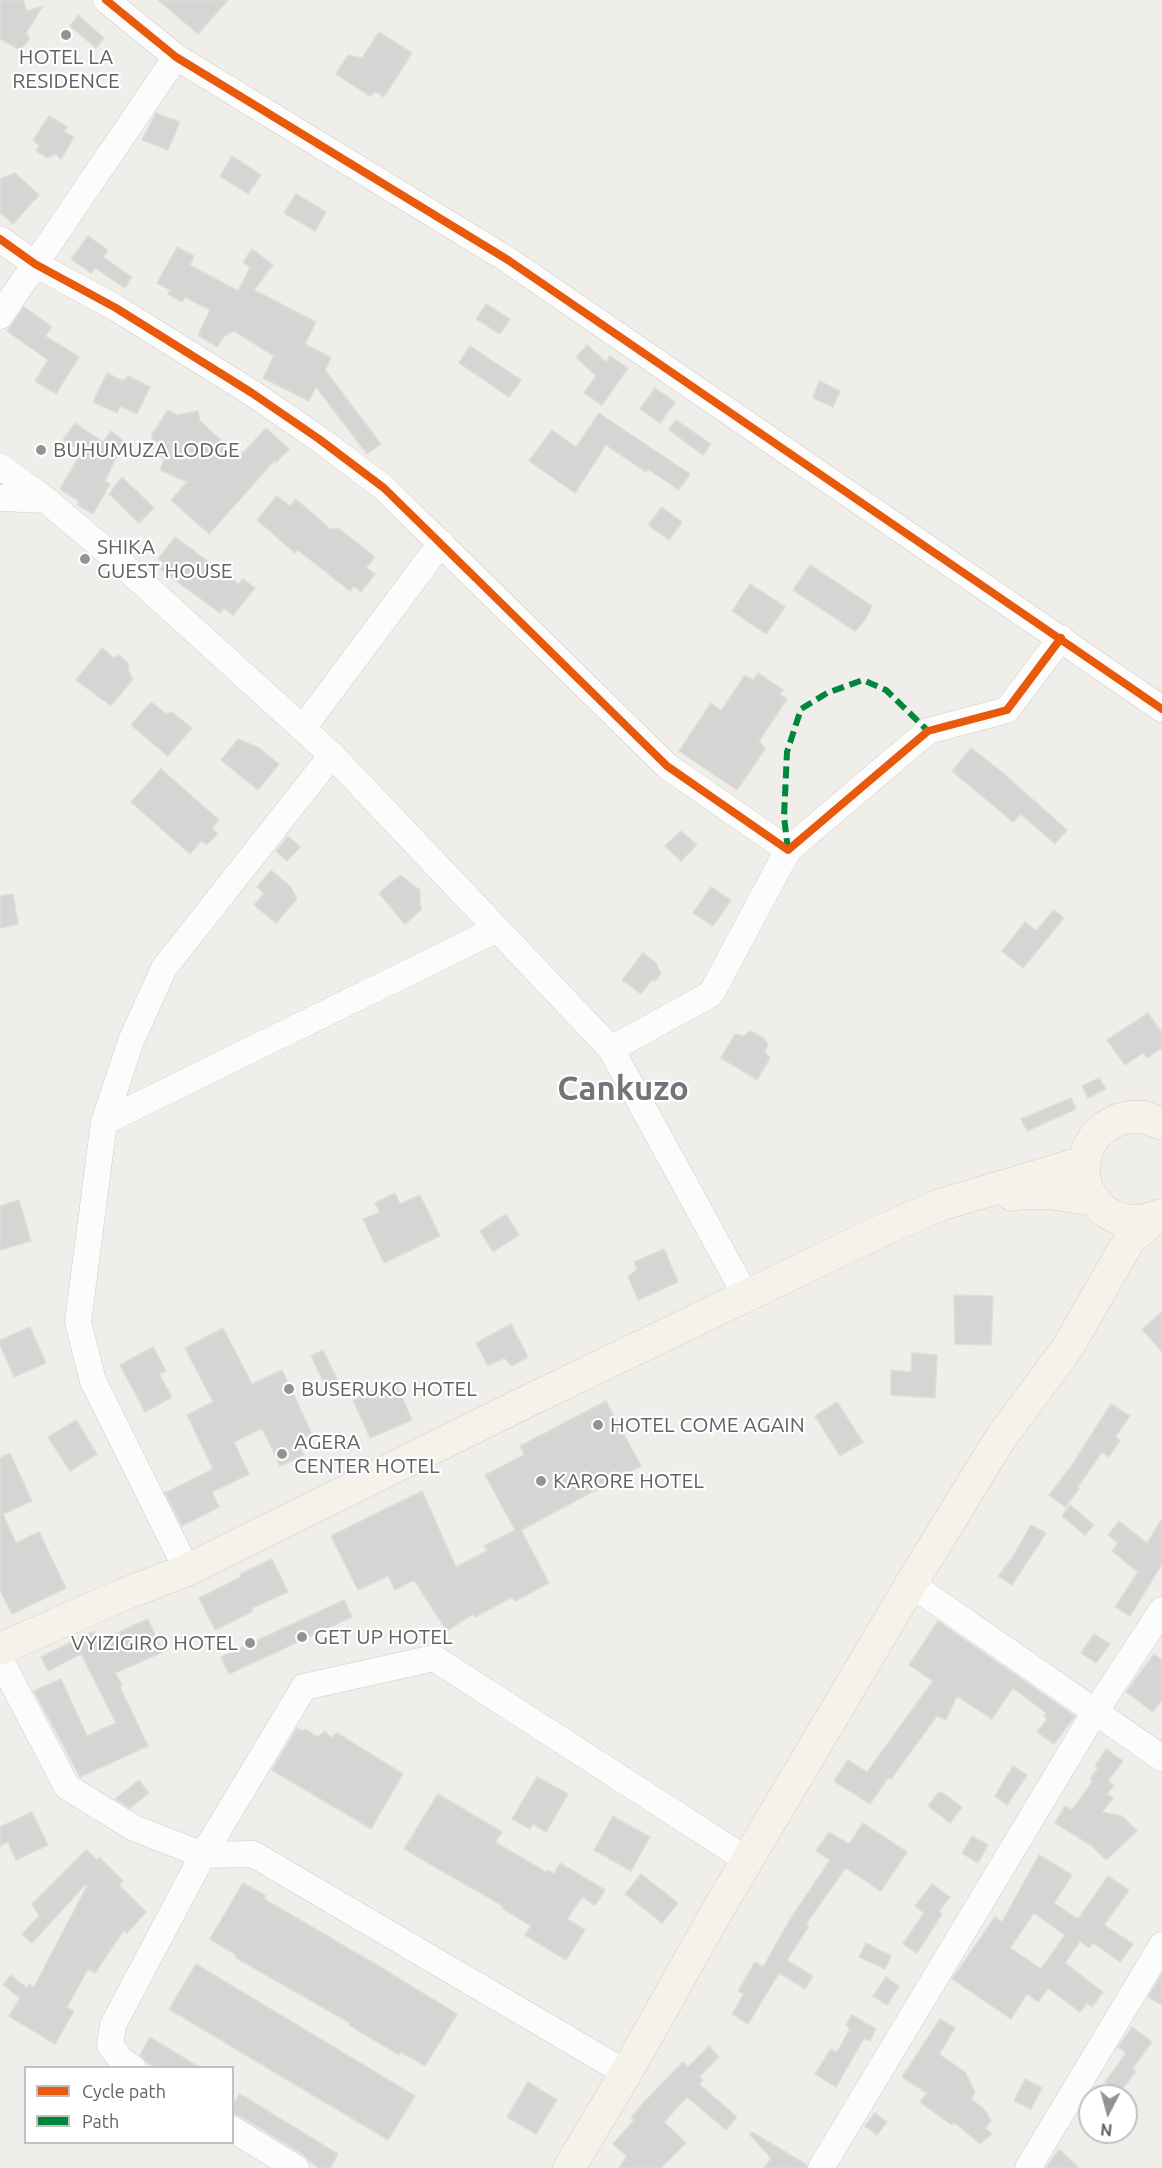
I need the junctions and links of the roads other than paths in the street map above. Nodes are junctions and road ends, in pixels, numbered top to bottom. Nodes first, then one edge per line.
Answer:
1 (106, 0) edge
2 (176, 57) junction
3 (0, 239) edge
4 (35, 264) junction
5 (0, 316) edge
6 (0, 466) edge
7 (0, 498) edge
8 (46, 500) junction
9 (441, 543) junction
10 (1061, 638) junction
11 (1162, 709) edge
12 (303, 728) junction
13 (332, 755) junction
14 (788, 850) junction
15 (497, 929) junction
16 (611, 1049) junction
17 (1160, 1120) edge
18 (105, 1122) junction
19 (1084, 1162) junction
20 (940, 1205) junction
21 (1104, 1209) junction
22 (1159, 1216) edge
23 (746, 1296) junction
24 (1068, 1347) junction
25 (187, 1570) junction
26 (911, 1584) junction
27 (1162, 1611) edge
28 (0, 1648) edge
29 (0, 1659) edge
30 (1095, 1712) junction
31 (1162, 1758) edge
32 (203, 1855) junction
33 (747, 1860) junction
34 (1162, 1945) edge
35 (131, 2066) edge
36 (626, 2073) junction
37 (234, 2130) edge
38 (296, 2168) edge
39 (569, 2168) edge
40 (821, 2168) edge
41 (1028, 2168) edge

1 - 2 street
2 - 4 street
2 - 10 street
3 - 4 street
4 - 5 street
4 - 9 street
6 - 8 street
7 - 8 street
8 - 12 street
9 - 12 street
9 - 14 street
10 - 11 street
10 - 14 street
12 - 13 street
13 - 15 street
13 - 18 street
14 - 16 street
15 - 16 street
15 - 18 street
16 - 23 street
17 - 19 main road
18 - 25 street
19 - 20 main road
19 - 21 main road
20 - 21 main road
20 - 23 main road
21 - 22 main road
21 - 24 main road
22 - 24 main road
23 - 25 main road
24 - 26 main road
25 - 28 main road
26 - 30 street
26 - 33 main road
27 - 30 street
29 - 32 street
30 - 31 street
30 - 40 street
32 - 33 street
32 - 35 street
32 - 36 street
33 - 36 main road
34 - 41 street
36 - 39 main road
37 - 38 street

